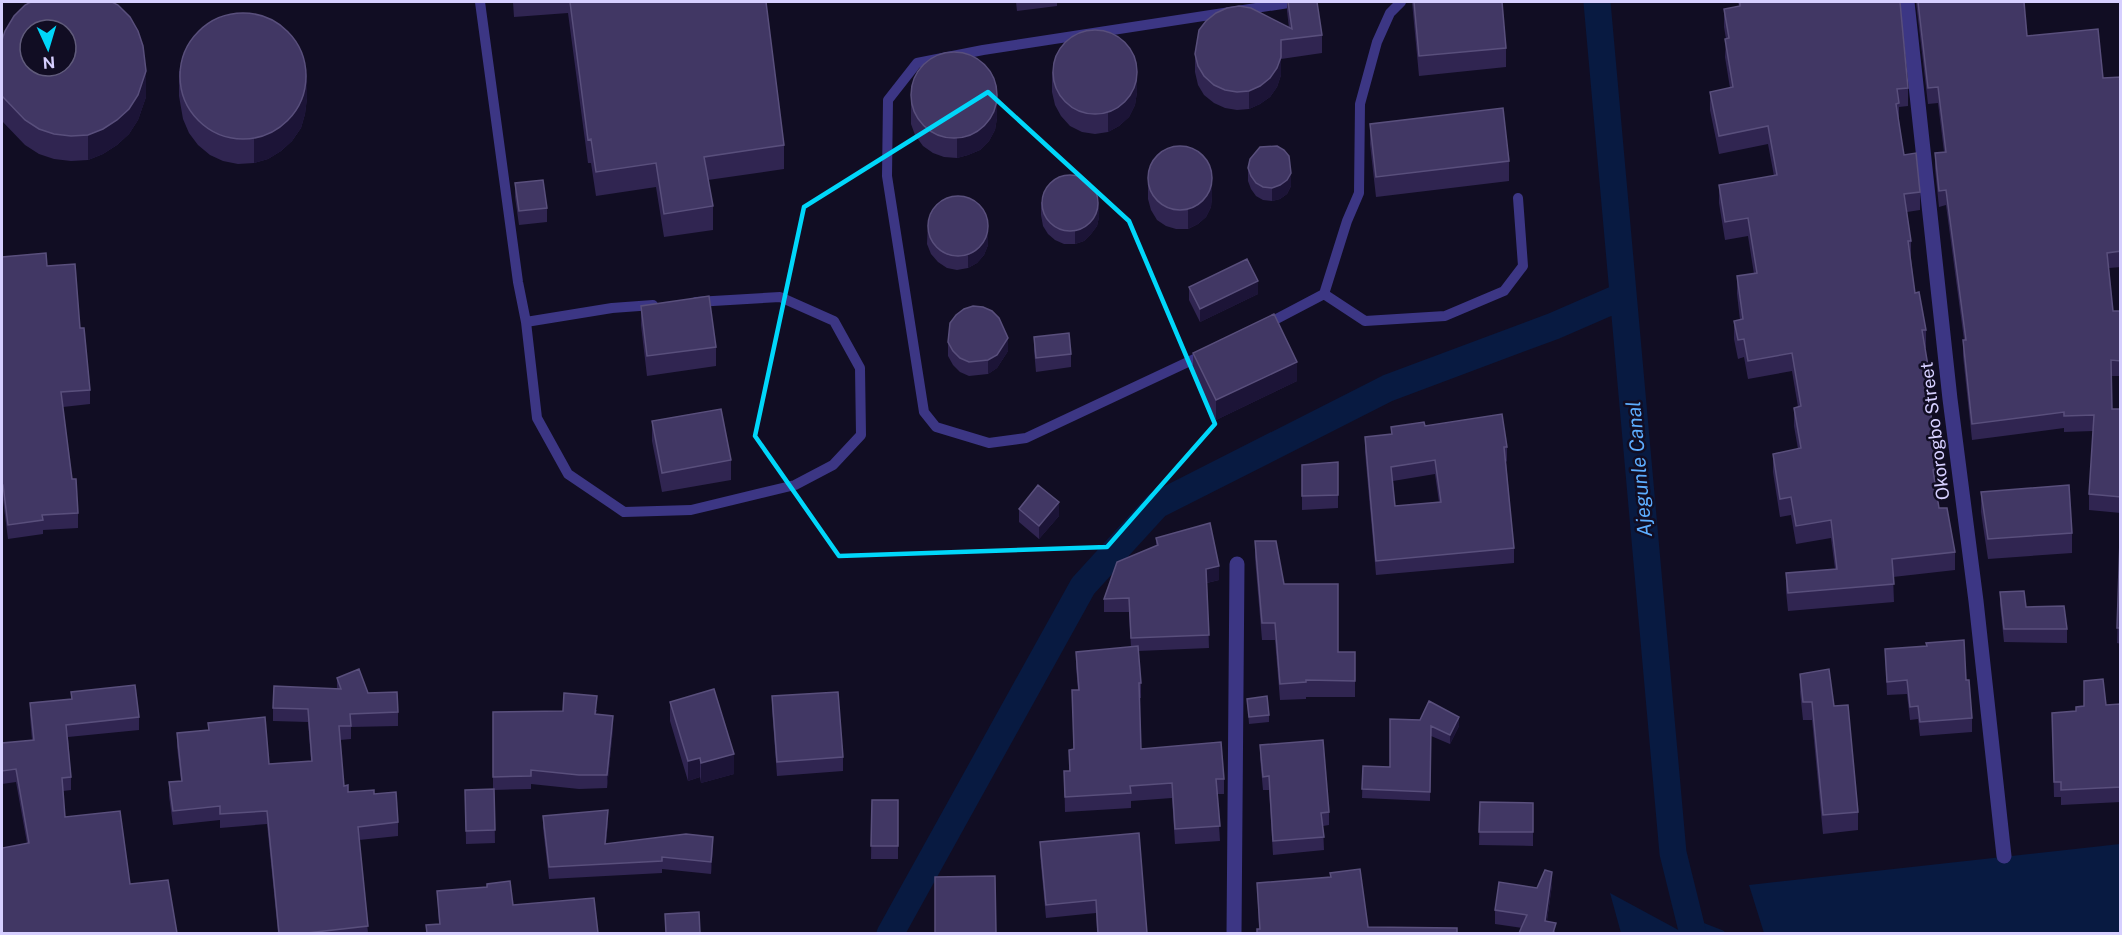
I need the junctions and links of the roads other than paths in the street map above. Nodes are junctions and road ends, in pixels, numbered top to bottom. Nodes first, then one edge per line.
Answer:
1 (480, 2) edge
2 (1295, 2) edge
3 (1401, 2) edge
4 (1907, 2) edge
5 (1518, 198) dead end
6 (1323, 294) junction
7 (690, 303) edge
8 (668, 304) edge
9 (526, 322) junction
10 (1252, 332) edge
11 (1212, 351) edge
12 (1236, 564) dead end
13 (2004, 856) dead end
14 (1234, 933) edge

1 - 9 lane
2 - 11 lane
3 - 6 lane
4 - 13 street, Okorogbo Street
5 - 6 lane
6 - 10 lane
7 - 9 lane
8 - 9 lane
12 - 14 street

